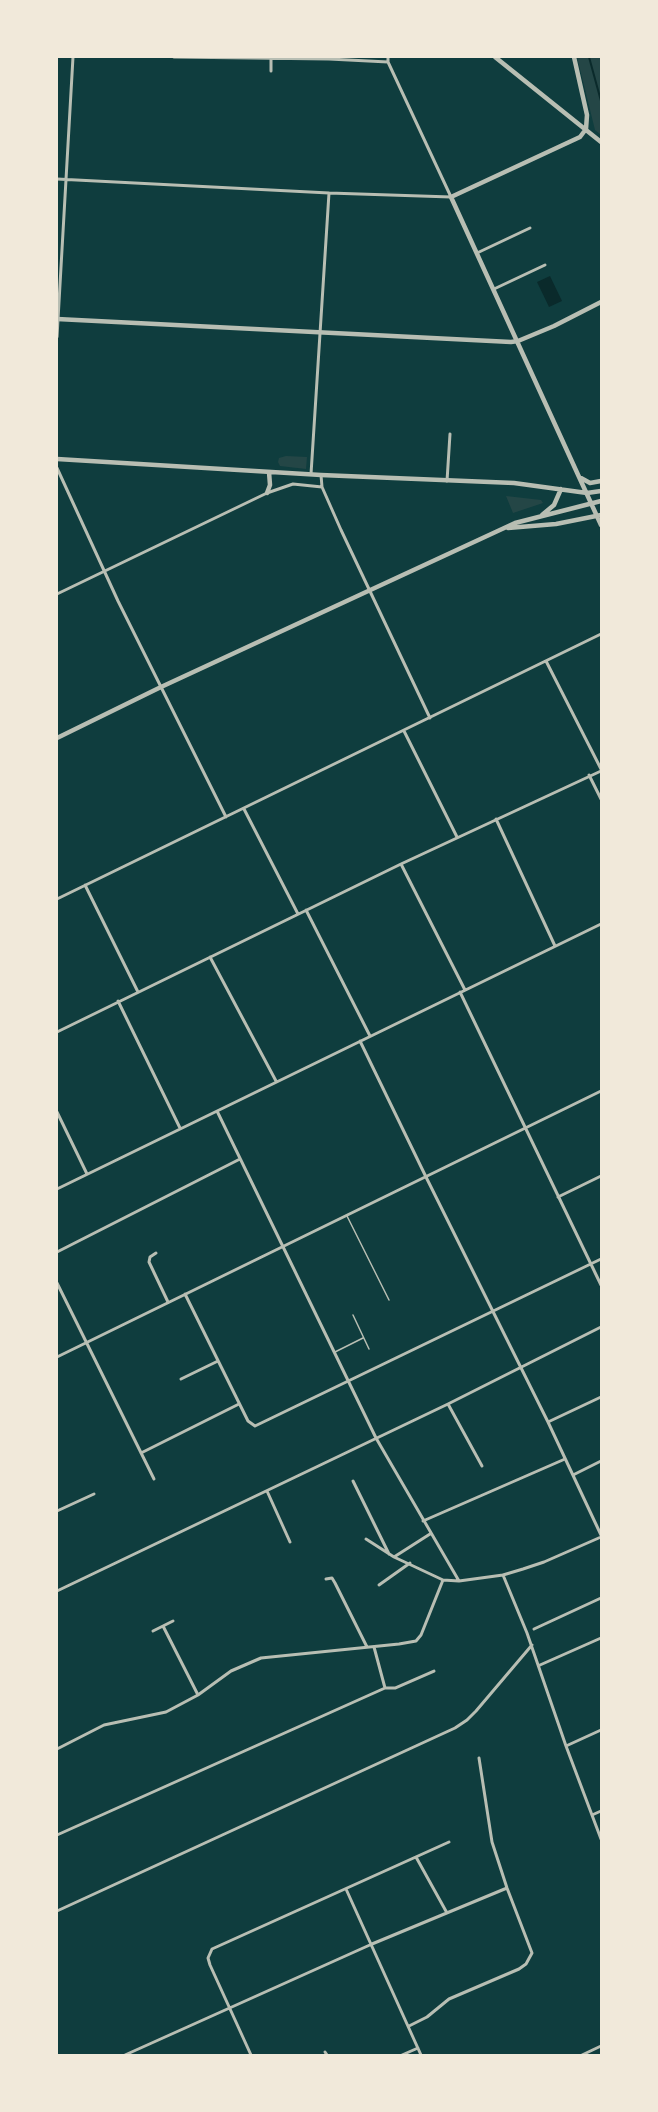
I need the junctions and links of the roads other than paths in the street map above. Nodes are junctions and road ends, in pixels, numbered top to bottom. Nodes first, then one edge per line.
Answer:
1 (73, 57) edge
2 (174, 57) edge
3 (388, 57) edge
4 (495, 57) edge
5 (574, 57) edge
6 (271, 58) edge
7 (388, 62) junction
8 (271, 71) dead end
9 (586, 129) junction
10 (601, 142) edge
11 (57, 178) edge
12 (67, 179) junction
13 (329, 193) junction
14 (451, 197) junction
15 (530, 228) dead end
16 (477, 254) junction
17 (545, 265) dead end
18 (494, 289) junction
19 (601, 302) edge
20 (58, 319) edge
21 (319, 332) junction
22 (57, 337) edge
23 (518, 341) junction
24 (450, 434) dead end
25 (57, 459) edge
26 (57, 468) edge
27 (269, 472) junction
28 (311, 474) junction
29 (321, 475) junction
30 (581, 478) junction
31 (447, 481) junction
32 (601, 481) edge
33 (322, 487) junction
34 (561, 489) junction
35 (601, 491) edge
36 (267, 493) junction
37 (587, 493) junction
38 (601, 501) edge
39 (592, 504) junction
40 (542, 515) junction
41 (599, 516) edge
42 (601, 525) edge
43 (506, 528) junction
44 (104, 571) junction
45 (369, 591) junction
46 (57, 594) edge
47 (601, 634) edge
48 (546, 661) junction
49 (161, 687) junction
50 (430, 718) junction
51 (404, 731) junction
52 (57, 738) edge
53 (601, 770) edge
54 (589, 775) junction
55 (601, 799) edge
56 (244, 808) junction
57 (225, 817) junction
58 (496, 819) junction
59 (458, 837) junction
60 (401, 864) junction
61 (85, 885) junction
62 (57, 899) edge
63 (306, 910) junction
64 (298, 914) junction
65 (601, 924) edge
66 (555, 946) junction
67 (210, 957) junction
68 (465, 990) junction
69 (138, 992) junction
70 (460, 992) junction
71 (118, 1001) junction
72 (57, 1032) edge
73 (370, 1036) junction
74 (360, 1041) junction
75 (276, 1082) junction
76 (601, 1091) edge
77 (216, 1110) junction
78 (57, 1112) edge
79 (180, 1128) junction
80 (525, 1128) junction
81 (240, 1160) junction
82 (87, 1174) junction
83 (601, 1176) edge
84 (426, 1177) junction
85 (57, 1189) edge
86 (558, 1197) junction
87 (347, 1215) junction
88 (281, 1246) junction
89 (57, 1252) edge
90 (156, 1253) dead end
91 (601, 1259) edge
92 (591, 1264) junction
93 (57, 1283) edge
94 (601, 1285) edge
95 (184, 1294) junction
96 (389, 1300) dead end
97 (168, 1302) junction
98 (493, 1311) junction
99 (353, 1315) dead end
100 (601, 1327) edge
101 (364, 1338) junction
102 (86, 1343) junction
103 (369, 1349) dead end
104 (333, 1353) junction
105 (57, 1357) edge
106 (218, 1361) junction
107 (522, 1369) junction
108 (181, 1378) dead end
109 (348, 1382) junction
110 (601, 1397) edge
111 (239, 1404) junction
112 (448, 1404) junction
113 (548, 1422) junction
114 (376, 1438) junction
115 (141, 1453) junction
116 (565, 1459) junction
117 (601, 1461) edge
118 (482, 1466) dead end
119 (573, 1475) junction
120 (154, 1479) dead end
121 (353, 1481) dead end
122 (267, 1491) junction
123 (94, 1494) dead end
124 (57, 1511) edge
125 (423, 1521) junction
126 (430, 1534) junction
127 (601, 1536) edge
128 (366, 1539) dead end
129 (291, 1542) dead end
130 (389, 1554) junction
131 (394, 1557) junction
132 (410, 1563) junction
133 (503, 1575) junction
134 (326, 1579) dead end
135 (443, 1580) junction
136 (459, 1581) junction
137 (379, 1585) dead end
138 (57, 1591) edge
139 (601, 1598) edge
140 (173, 1622) dead end
141 (163, 1626) junction
142 (534, 1629) dead end
143 (153, 1631) dead end
144 (601, 1638) edge
145 (532, 1645) junction
146 (367, 1647) junction
147 (374, 1647) junction
148 (539, 1666) junction
149 (434, 1671) dead end
150 (385, 1688) junction
151 (198, 1695) junction
152 (601, 1730) edge
153 (566, 1746) junction
154 (57, 1749) edge
155 (479, 1758) dead end
156 (601, 1811) edge
157 (592, 1815) junction
158 (57, 1835) edge
159 (601, 1839) edge
160 (449, 1842) dead end
161 (416, 1857) junction
162 (507, 1888) junction
163 (346, 1889) junction
164 (57, 1911) edge
165 (447, 1913) junction
166 (372, 1944) junction
167 (230, 2008) junction
168 (409, 2026) junction
169 (601, 2046) edge
170 (418, 2048) junction
171 (125, 2055) edge
172 (252, 2055) edge
173 (402, 2055) edge
174 (421, 2055) edge
175 (582, 2055) edge

1 - 12 street
2 - 6 street
3 - 7 street
4 - 9 street
5 - 9 street
6 - 7 street
6 - 8 street
7 - 14 street
9 - 10 street
9 - 14 street
11 - 12 street
12 - 13 street
12 - 20 street
13 - 14 street
13 - 21 street
14 - 16 street
15 - 16 street
16 - 18 street
17 - 18 street
18 - 23 street
19 - 23 street
20 - 21 street
20 - 22 street
21 - 23 street
21 - 28 street
23 - 30 street
24 - 31 street
25 - 27 street
26 - 44 street
27 - 28 street
27 - 36 street
28 - 29 street
29 - 31 street
29 - 33 street
30 - 32 street
30 - 37 street
31 - 34 street
33 - 36 street
33 - 45 street
34 - 37 street
34 - 40 street
35 - 37 street
36 - 44 street
37 - 39 street
38 - 39 street
39 - 40 street
39 - 41 street
40 - 43 street
41 - 42 street
41 - 43 street
43 - 45 street
44 - 46 street
44 - 49 street
45 - 49 street
45 - 50 street
47 - 48 street
48 - 50 street
48 - 53 street
49 - 52 street
49 - 57 street
50 - 51 street
51 - 56 street
51 - 59 street
53 - 54 street
54 - 55 street
54 - 58 street
56 - 57 street
56 - 64 street
57 - 61 street
58 - 59 street
58 - 66 street
59 - 60 street
60 - 63 street
60 - 68 street
61 - 62 street
61 - 69 street
63 - 64 street
63 - 73 street
64 - 67 street
65 - 66 street
66 - 68 street
67 - 69 street
67 - 75 street
68 - 70 street
69 - 71 street
70 - 73 street
70 - 80 street
71 - 72 street
71 - 79 street
73 - 74 street
74 - 75 street
74 - 84 street
75 - 77 street
76 - 80 street
77 - 79 street
77 - 81 street
78 - 82 street
79 - 82 street
80 - 84 street
80 - 86 street
81 - 88 street
81 - 89 street
82 - 85 street
83 - 86 street
84 - 87 street
84 - 98 street
86 - 92 street
87 - 88 street
87 - 96 lane
88 - 95 street
88 - 104 street
90 - 97 street
91 - 92 street
92 - 94 street
92 - 98 street
93 - 102 street
95 - 97 street
95 - 106 street
97 - 102 street
98 - 107 street
98 - 109 street
99 - 101 lane
100 - 107 street
101 - 103 lane
101 - 104 lane
102 - 105 street
102 - 115 street
104 - 109 street
106 - 108 street
106 - 111 street
107 - 112 street
107 - 113 street
109 - 111 street
109 - 114 street
110 - 113 street
111 - 115 street
112 - 114 street
112 - 118 street
113 - 116 street
114 - 122 street
114 - 125 street
115 - 120 street
116 - 119 street
116 - 125 street
117 - 119 street
119 - 127 street
121 - 130 street
122 - 129 street
122 - 138 street
123 - 124 street
125 - 126 street
126 - 131 street
126 - 136 street
127 - 133 street
128 - 130 street
130 - 131 street
131 - 132 street
132 - 135 street
132 - 137 street
133 - 136 street
133 - 145 street
134 - 146 street
135 - 136 street
135 - 147 street
139 - 142 street
140 - 141 street
141 - 143 street
141 - 151 street
144 - 148 street
145 - 148 street
145 - 164 street
146 - 147 street
146 - 151 street
147 - 150 street
148 - 153 street
149 - 150 street
150 - 158 street
151 - 154 street
152 - 153 street
153 - 157 street
155 - 162 street
156 - 157 street
157 - 159 street
160 - 161 street
161 - 163 street
161 - 165 street
162 - 165 street
162 - 168 street
163 - 166 street
163 - 167 street
165 - 166 street
166 - 167 street
166 - 168 street
167 - 171 street
167 - 172 street
168 - 170 street
169 - 175 street
170 - 173 street
170 - 174 street

